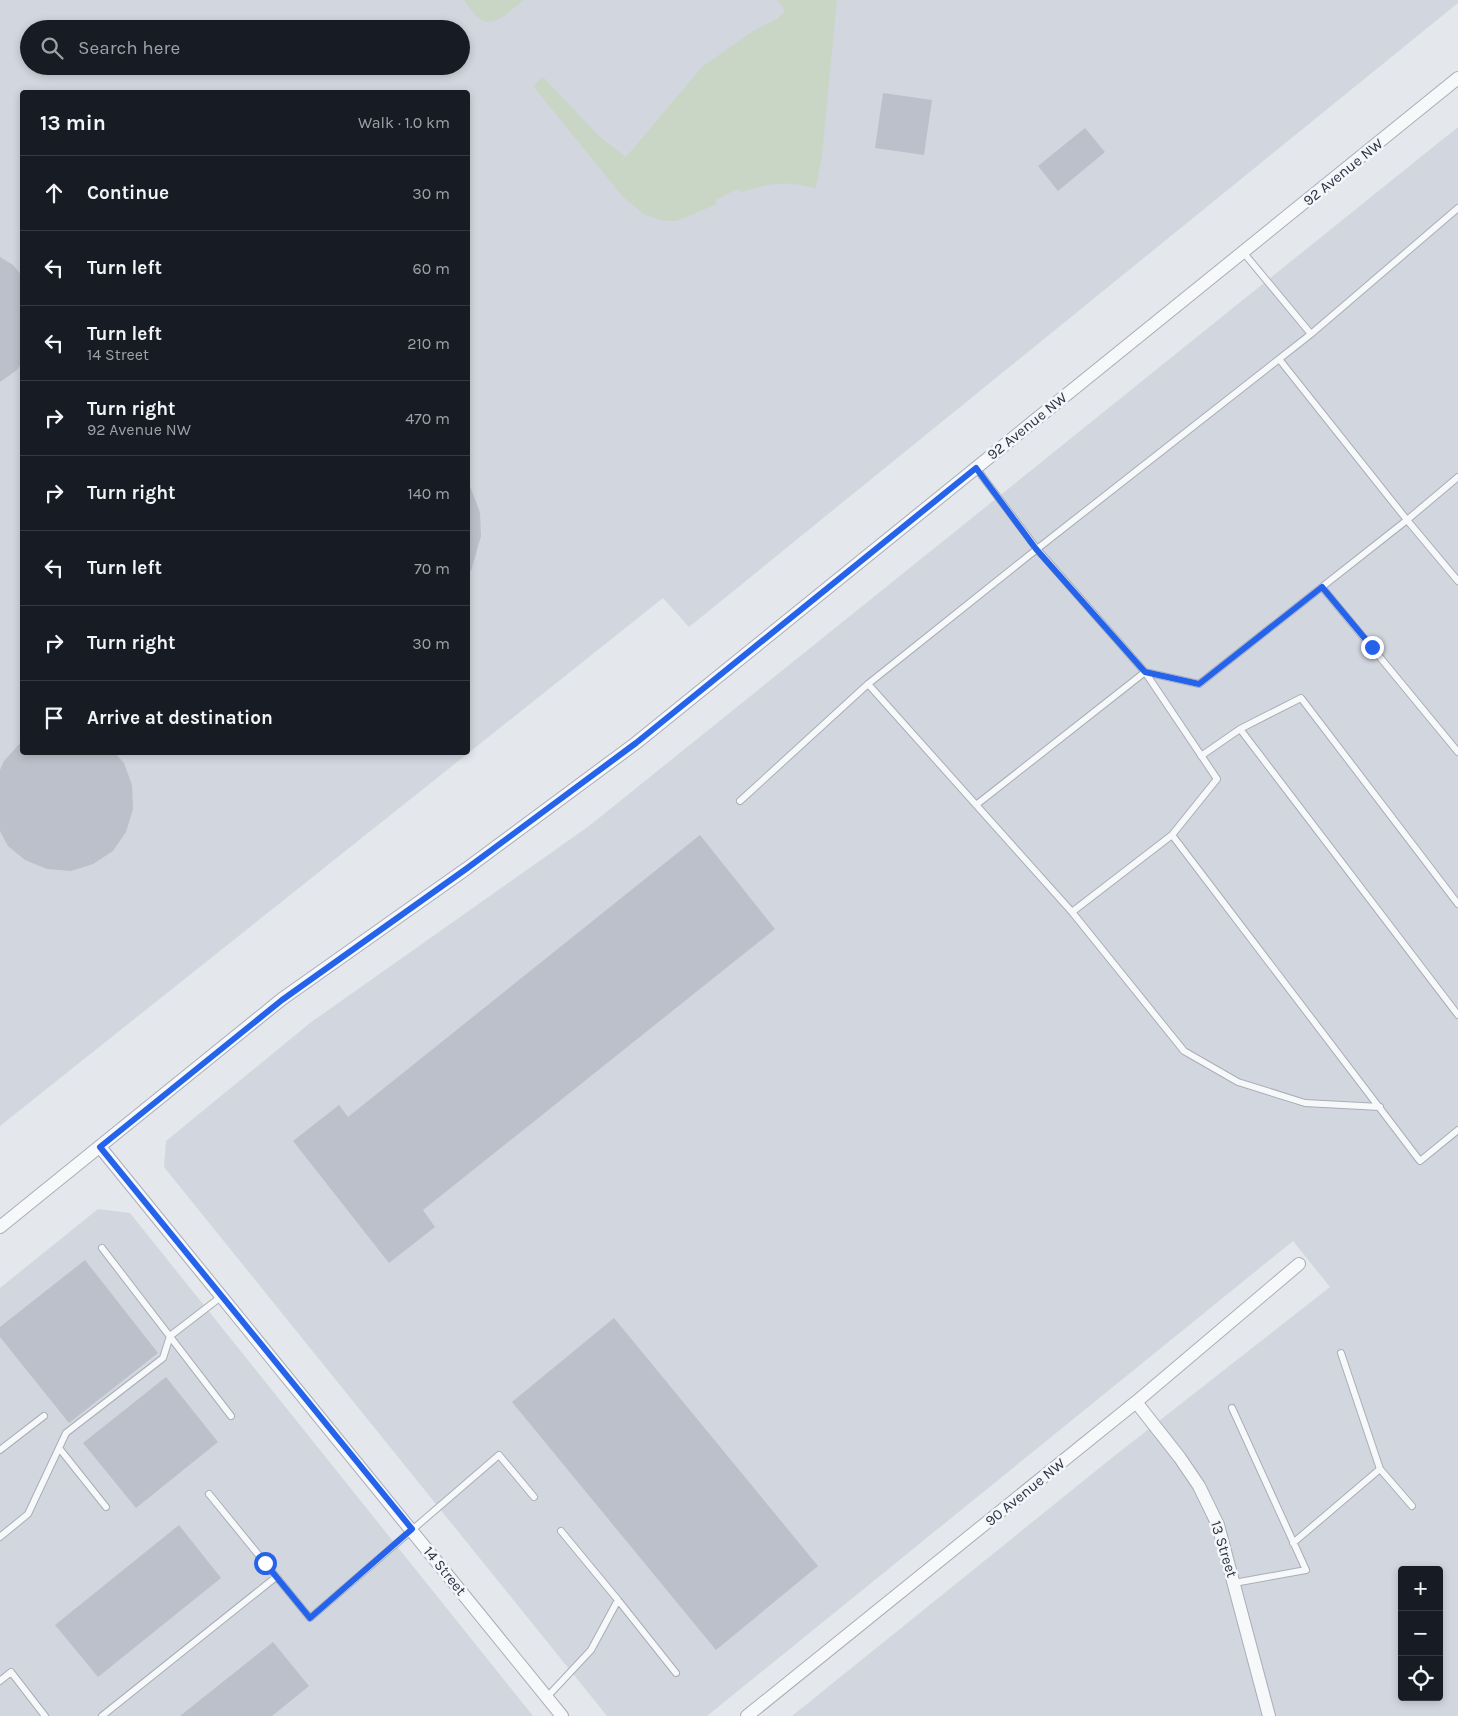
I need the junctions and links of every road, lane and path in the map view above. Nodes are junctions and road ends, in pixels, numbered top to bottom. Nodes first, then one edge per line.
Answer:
1 (1458, 78) edge
2 (1458, 208) edge
3 (1243, 252) junction
4 (1311, 334) junction
5 (1279, 359) junction
6 (976, 468) junction
7 (1458, 477) edge
8 (1407, 520) junction
9 (1036, 549) junction
10 (1458, 581) edge
11 (1322, 587) junction
12 (1145, 672) junction
13 (868, 684) junction
14 (1240, 729) junction
15 (1458, 752) edge
16 (1201, 756) junction
17 (740, 801) dead end
18 (976, 805) junction
19 (1172, 835) junction
20 (1458, 904) edge
21 (1072, 912) junction
22 (1458, 1015) edge
23 (1380, 1108) junction
24 (1458, 1130) edge
25 (100, 1147) junction
26 (0, 1227) edge
27 (102, 1248) dead end
28 (1299, 1264) dead end
29 (222, 1296) junction
30 (170, 1336) junction
31 (1341, 1353) dead end
32 (1136, 1402) junction
33 (1232, 1408) dead end
34 (44, 1416) dead end
35 (231, 1416) dead end
36 (59, 1448) junction
37 (0, 1450) edge
38 (1380, 1469) junction
39 (209, 1494) dead end
40 (534, 1497) dead end
41 (1412, 1506) dead end
42 (106, 1507) dead end
43 (412, 1529) junction
44 (562, 1531) dead end
45 (0, 1537) edge
46 (1294, 1543) junction
47 (276, 1577) junction
48 (1234, 1583) junction
49 (618, 1600) junction
50 (676, 1673) dead end
51 (0, 1681) edge
52 (547, 1697) junction
53 (45, 1716) edge
54 (102, 1716) edge
55 (562, 1716) edge
56 (747, 1716) edge
57 (1270, 1716) edge

1 - 3 street, 92 Avenue NW
2 - 4 lane
3 - 4 lane
3 - 6 street, 92 Avenue NW
4 - 5 lane
5 - 8 lane
5 - 9 lane
6 - 9 lane
6 - 25 street, 92 Avenue NW
7 - 8 lane
8 - 10 lane
8 - 11 lane
9 - 12 lane
9 - 13 lane
11 - 12 lane
11 - 15 lane
12 - 16 lane
12 - 18 lane
13 - 17 lane
13 - 18 lane
14 - 16 lane
14 - 20 lane
14 - 22 lane
16 - 19 lane
18 - 21 lane
19 - 21 lane
19 - 23 lane
21 - 23 lane
23 - 24 lane
25 - 26 street, 92 Avenue NW
25 - 29 street, 14 Street
27 - 30 lane
28 - 32 street, 90 Avenue NW
29 - 30 lane
29 - 43 street, 14 Street
30 - 35 lane
30 - 36 lane
31 - 38 lane
32 - 48 street, 13 Street
32 - 56 street, 90 Avenue NW
33 - 46 lane
34 - 37 lane
36 - 42 lane
36 - 45 lane
38 - 41 lane
38 - 46 lane
39 - 47 lane
40 - 43 lane
43 - 47 lane
43 - 52 street, 14 Street
44 - 49 lane
46 - 48 lane
47 - 54 lane
48 - 57 street, 13 Street
49 - 50 lane
49 - 52 lane
51 - 53 lane
52 - 55 street, 14 Street

